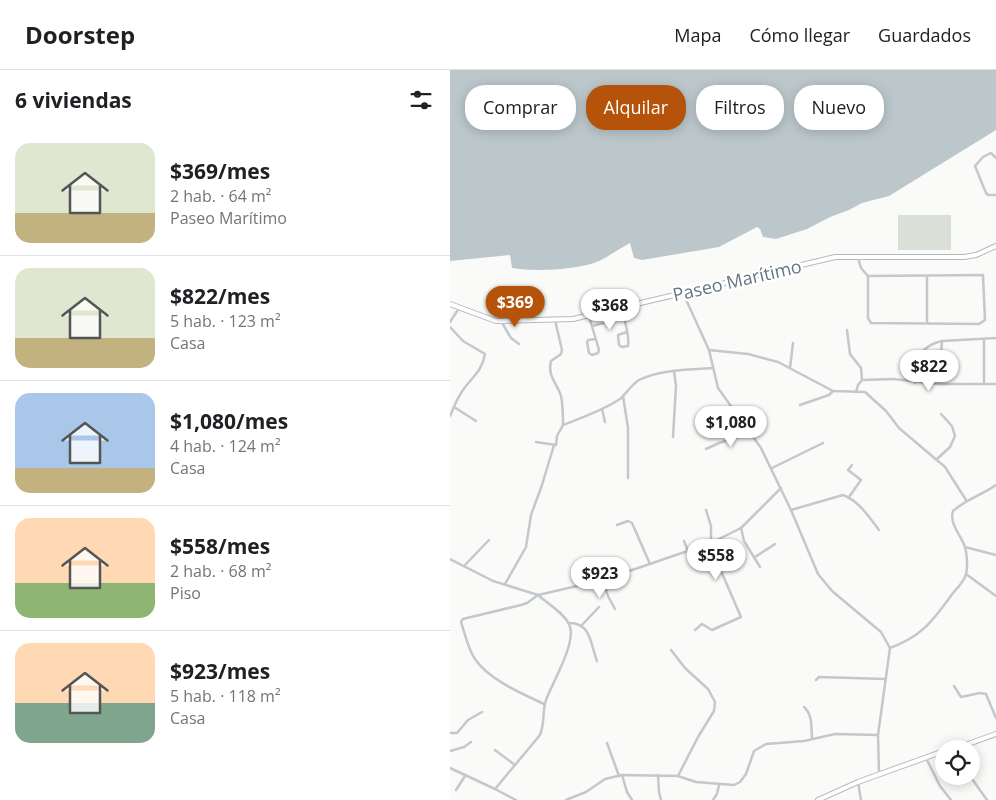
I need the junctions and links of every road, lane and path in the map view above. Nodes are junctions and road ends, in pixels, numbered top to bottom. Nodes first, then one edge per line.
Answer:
1 (996, 158) edge
2 (996, 195) edge
3 (996, 246) edge
4 (858, 256) junction
5 (868, 276) junction
6 (927, 276) junction
7 (683, 293) junction
8 (450, 304) edge
9 (460, 308) junction
10 (622, 308) junction
11 (590, 316) junction
12 (624, 318) junction
13 (555, 320) junction
14 (501, 321) junction
15 (450, 322) edge
16 (927, 323) junction
17 (592, 326) junction
18 (450, 327) edge
19 (847, 330) dead end
20 (626, 332) junction
21 (596, 338) junction
22 (996, 338) edge
23 (984, 340) junction
24 (942, 341) junction
25 (792, 342) dead end
26 (519, 344) dead end
27 (709, 350) junction
28 (712, 368) junction
29 (790, 368) junction
30 (674, 371) junction
31 (862, 380) junction
32 (915, 382) junction
33 (939, 384) junction
34 (984, 384) junction
35 (996, 384) edge
36 (833, 391) junction
37 (856, 392) junction
38 (623, 396) junction
39 (800, 405) dead end
40 (454, 407) junction
41 (602, 409) junction
42 (941, 414) dead end
43 (450, 416) edge
44 (476, 421) dead end
45 (605, 422) dead end
46 (563, 425) junction
47 (751, 432) junction
48 (673, 437) dead end
49 (536, 442) dead end
50 (823, 443) dead end
51 (554, 445) junction
52 (706, 449) dead end
53 (937, 459) junction
54 (852, 465) dead end
55 (772, 468) junction
56 (628, 478) dead end
57 (996, 485) edge
58 (781, 488) junction
59 (849, 497) junction
60 (966, 500) junction
61 (706, 510) dead end
62 (791, 510) junction
63 (617, 525) dead end
64 (741, 528) junction
65 (879, 530) dead end
66 (489, 540) dead end
67 (684, 541) dead end
68 (711, 543) junction
69 (775, 544) dead end
70 (965, 548) junction
71 (688, 551) junction
72 (996, 555) edge
73 (755, 558) junction
74 (450, 559) edge
75 (650, 564) junction
76 (464, 566) junction
77 (760, 566) dead end
78 (966, 574) junction
79 (603, 580) junction
80 (505, 584) junction
81 (538, 595) junction
82 (996, 596) edge
83 (599, 607) dead end
84 (616, 609) dead end
85 (569, 623) junction
86 (581, 626) junction
87 (695, 630) dead end
88 (890, 648) junction
89 (671, 650) dead end
90 (596, 661) dead end
91 (885, 679) junction
92 (816, 680) dead end
93 (954, 686) dead end
94 (545, 704) junction
95 (804, 707) dead end
96 (482, 712) dead end
97 (996, 718) edge
98 (450, 733) edge
99 (996, 734) edge
100 (878, 735) junction
101 (812, 739) junction
102 (979, 740) edge
103 (471, 742) dead end
104 (607, 743) dead end
105 (495, 750) dead end
106 (450, 752) edge
107 (935, 754) edge
108 (926, 758) junction
109 (515, 765) junction
110 (450, 768) edge
111 (880, 774) junction
112 (658, 775) junction
113 (465, 776) junction
114 (621, 776) junction
115 (678, 776) junction
116 (858, 782) junction
117 (719, 785) junction
118 (976, 785) edge
119 (456, 790) dead end
120 (495, 790) junction
121 (516, 800) edge
122 (566, 800) edge
123 (632, 800) edge
124 (661, 800) edge
125 (713, 800) edge
126 (818, 800) edge
127 (861, 800) edge
128 (951, 800) edge
129 (987, 800) edge

1 - 2 street
3 - 4 main road, Paseo Marítimo
4 - 5 street
4 - 7 main road, Paseo Marítimo
5 - 6 street
5 - 16 street
6 - 16 street
6 - 16 street
7 - 10 main road, Paseo Marítimo
7 - 27 street
8 - 9 main road, Paseo Marítimo
9 - 14 main road, Paseo Marítimo
9 - 15 street
10 - 11 main road, Paseo Marítimo
10 - 12 street
11 - 13 main road, Paseo Marítimo
11 - 17 street
12 - 17 street
12 - 20 street
13 - 14 main road, Paseo Marítimo
13 - 46 street
14 - 26 street
17 - 21 street
18 - 40 street
19 - 31 street
20 - 20 street
21 - 21 street
22 - 23 street
23 - 24 street
23 - 34 street
24 - 32 street
24 - 33 street
25 - 29 street
27 - 28 street
27 - 29 street
28 - 30 street
28 - 47 street
29 - 36 street
30 - 38 street
30 - 48 street
31 - 32 street
31 - 37 street
32 - 33 street
33 - 34 street
34 - 35 street
36 - 37 street
36 - 39 street
37 - 53 street
38 - 41 street
38 - 56 street
40 - 43 street
40 - 44 street
41 - 45 street
41 - 46 street
42 - 53 street
46 - 51 street
47 - 52 street
47 - 55 street
49 - 51 street
50 - 55 street
51 - 80 street
53 - 60 street
54 - 59 street
55 - 58 street
57 - 60 street
58 - 62 street
58 - 64 street
59 - 62 street
59 - 65 street
60 - 70 street
61 - 68 street
62 - 88 street
63 - 75 street
64 - 68 street
64 - 73 street
66 - 76 street
67 - 71 street
68 - 71 street
68 - 87 street
69 - 73 street
70 - 72 street
70 - 78 street
71 - 75 street
73 - 77 street
74 - 76 street
75 - 79 street
76 - 80 street
78 - 82 street
78 - 88 street
79 - 81 street
79 - 84 street
80 - 81 street
81 - 85 street
81 - 94 street
83 - 86 street
85 - 86 street
85 - 94 street
86 - 90 street
88 - 91 street
89 - 115 street
91 - 92 street
91 - 100 street
93 - 97 street
94 - 109 street
95 - 101 street
96 - 98 street
99 - 102 main road
100 - 101 street
100 - 111 street
101 - 117 street
103 - 106 street
104 - 114 street
105 - 109 street
107 - 108 main road
108 - 111 main road
108 - 128 street
109 - 120 street
110 - 113 street
111 - 116 main road
112 - 114 street
112 - 115 street
112 - 124 street
113 - 119 street
113 - 120 street
114 - 122 street
114 - 123 street
115 - 117 street
116 - 126 main road
116 - 127 street
117 - 125 street
118 - 129 street
120 - 121 street

